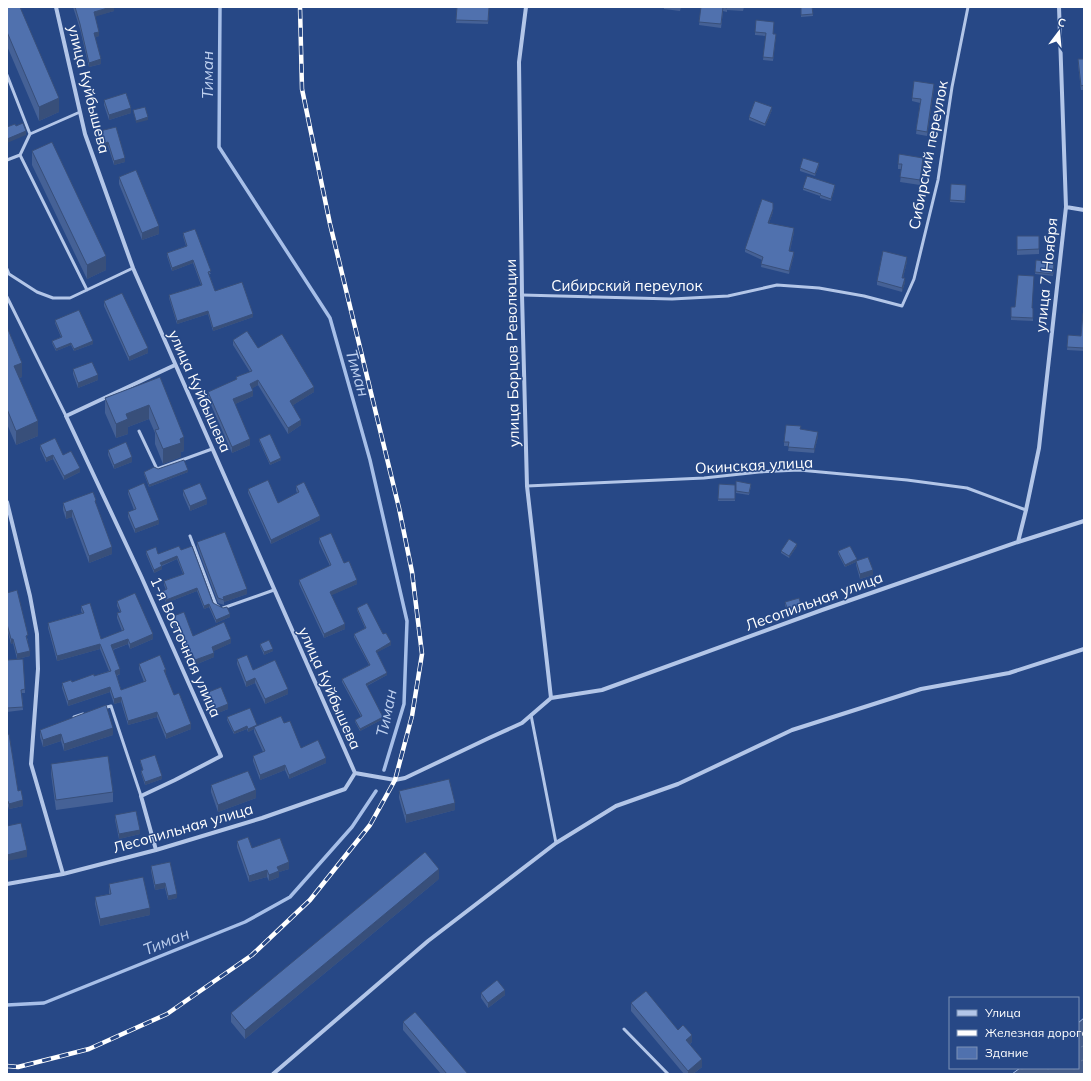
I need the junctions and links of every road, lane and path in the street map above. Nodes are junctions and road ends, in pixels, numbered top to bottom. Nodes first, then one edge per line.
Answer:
1 (56, 7) edge
2 (526, 7) edge
3 (968, 7) edge
4 (1059, 7) edge
5 (7, 75) edge
6 (80, 112) junction
7 (30, 134) junction
8 (20, 155) junction
9 (7, 160) edge
10 (1066, 207) junction
11 (1084, 210) edge
12 (133, 268) junction
13 (7, 269) edge
14 (8, 274) edge
15 (87, 290) junction
16 (522, 295) junction
17 (7, 297) edge
18 (175, 365) junction
19 (66, 416) junction
20 (139, 431) dead end
21 (212, 449) junction
22 (527, 486) junction
23 (7, 502) edge
24 (1026, 510) junction
25 (1084, 521) edge
26 (190, 536) dead end
27 (1018, 542) junction
28 (274, 590) junction
29 (1084, 648) edge
30 (551, 698) junction
31 (96, 710) edge
32 (88, 712) edge
33 (531, 716) junction
34 (74, 717) edge
35 (355, 773) junction
36 (140, 796) junction
37 (556, 843) junction
38 (156, 850) junction
39 (62, 874) junction
40 (7, 884) edge
41 (624, 1029) dead end
42 (274, 1074) edge
43 (668, 1074) edge

1 - 6 street, улица Куйбышева
2 - 16 street, улица Борцов Революции
3 - 16 lane, Сибирский переулок
4 - 10 street, улица 7 Ноября
5 - 7 lane
6 - 7 lane
6 - 12 street, улица Куйбышева
7 - 8 lane
8 - 9 lane
8 - 15 lane
10 - 11 street
10 - 24 street, улица 7 Ноября
12 - 15 lane
12 - 18 street, улица Куйбышева
13 - 14 lane
14 - 15 lane
16 - 22 street, улица Борцов Революции
17 - 19 lane
18 - 19 street
18 - 21 street, улица Куйбышева
19 - 36 street, 1-я Восточная улица
20 - 21 lane
21 - 28 street, улица Куйбышева
22 - 24 lane, Окинская улица
22 - 30 street, улица Борцов Революции
23 - 39 street
24 - 27 street, улица 7 Ноября
25 - 27 street, Лесопильная улица
26 - 28 lane
27 - 30 street, Лесопильная улица
28 - 35 street, улица Куйбышева
29 - 37 street
30 - 33 street
31 - 36 lane
32 - 34 lane
33 - 35 street
33 - 37 lane
35 - 38 street, Лесопильная улица
36 - 38 street
37 - 42 street
38 - 39 street, Лесопильная улица
39 - 40 street, Лесопильная улица
41 - 43 lane

